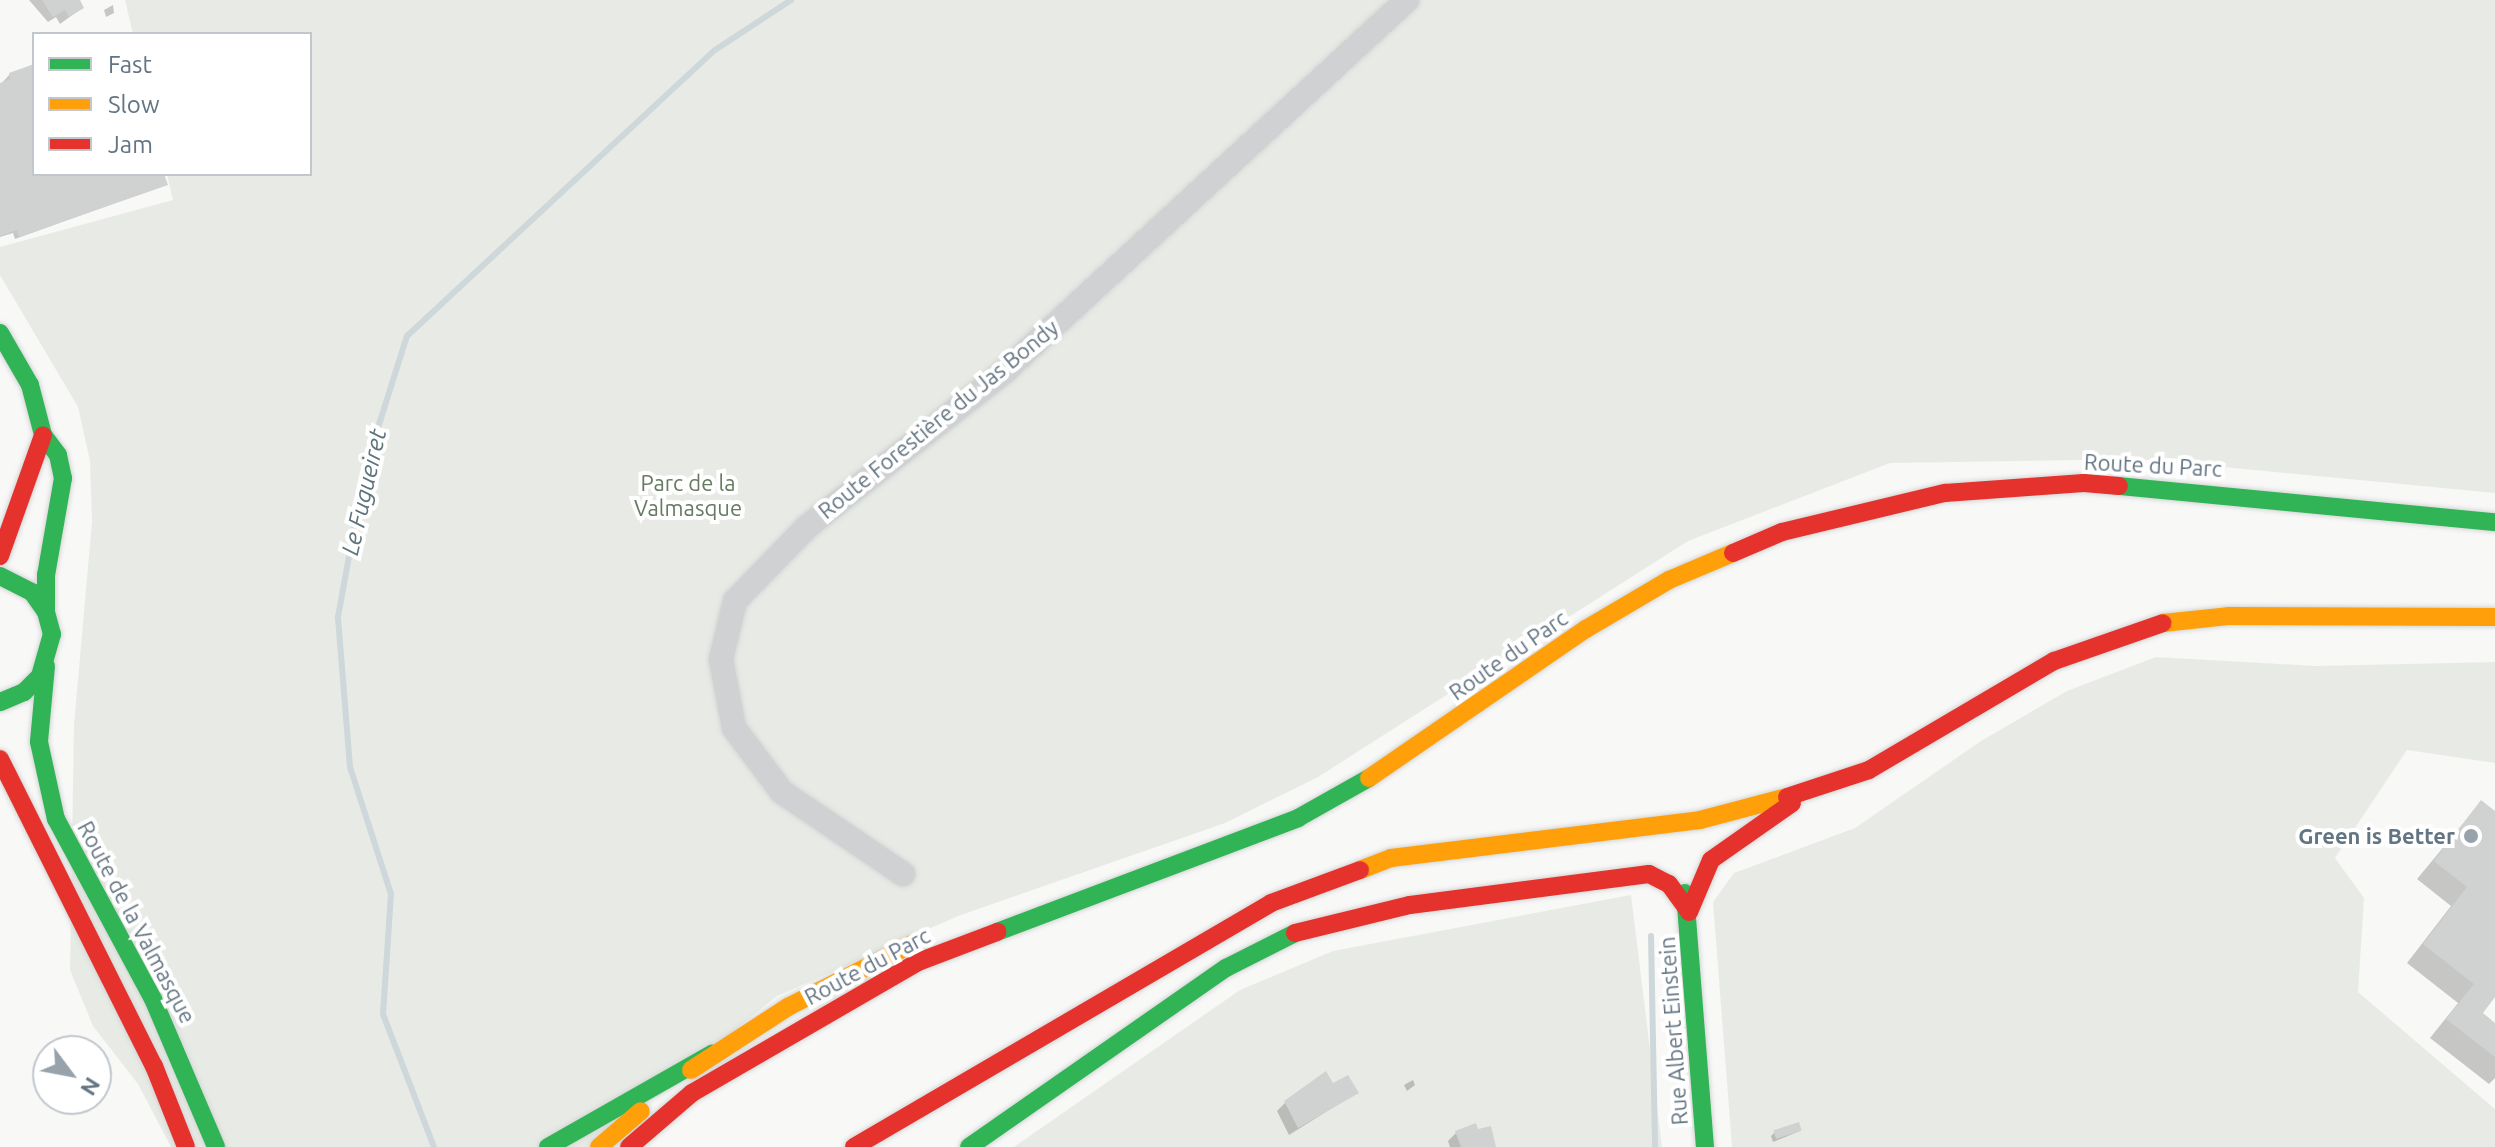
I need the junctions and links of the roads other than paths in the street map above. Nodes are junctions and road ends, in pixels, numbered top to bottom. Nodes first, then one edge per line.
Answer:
1 (1407, 0) edge
2 (0, 333) edge
3 (43, 435) junction
4 (2495, 522) edge
5 (0, 556) edge
6 (0, 576) edge
7 (46, 612) junction
8 (2495, 617) edge
9 (46, 666) junction
10 (0, 702) edge
11 (0, 759) edge
12 (1809, 791) junction
13 (1391, 858) junction
14 (1554, 866) dead end
15 (1475, 868) dead end
16 (903, 874) dead end
17 (1098, 892) junction
18 (1689, 912) junction
19 (712, 1054) junction
20 (929, 1107) junction
21 (186, 1147) edge
22 (216, 1147) edge
23 (548, 1147) edge
24 (599, 1147) edge
25 (629, 1147) edge
26 (854, 1147) edge
27 (878, 1147) edge
28 (969, 1147) edge
29 (1705, 1147) edge

1 - 16 street, Route Forestière du Jas Bondy
2 - 3 main road
3 - 5 main road
3 - 7 main road
4 - 17 main road, Route du Parc
6 - 7 main road
7 - 9 main road, Route de la Valmasque
8 - 12 main road
9 - 10 main road
9 - 22 main road, Route de la Valmasque
11 - 21 main road
12 - 13 main road
12 - 18 main road
13 - 15 main road
13 - 20 main road
14 - 18 main road
17 - 19 main road
17 - 25 main road, Route du Parc
18 - 28 main road
18 - 29 main road, Rue Albert Einstein
19 - 23 main road
19 - 24 main road
20 - 26 main road
20 - 27 main road

